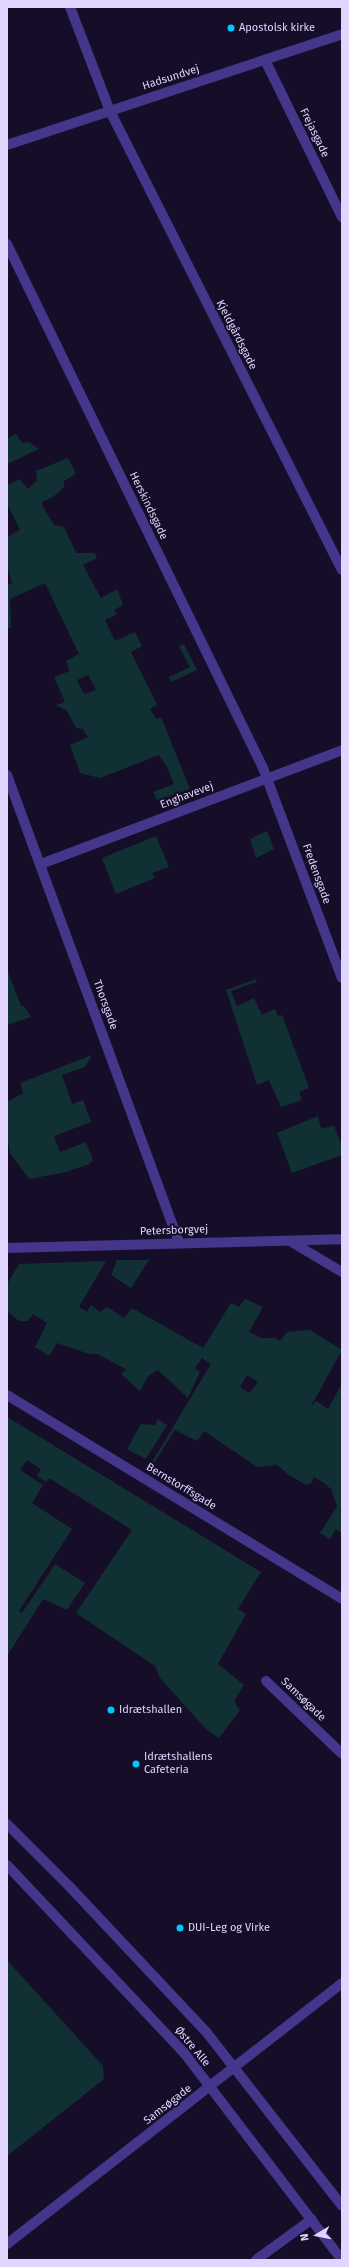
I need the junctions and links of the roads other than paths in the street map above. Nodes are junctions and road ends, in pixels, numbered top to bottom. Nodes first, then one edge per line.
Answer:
1 (70, 7) edge
2 (342, 34) edge
3 (265, 60) junction
4 (110, 111) junction
5 (7, 145) edge
6 (342, 217) edge
7 (7, 244) edge
8 (342, 568) edge
9 (342, 750) edge
10 (7, 775) edge
11 (268, 779) junction
12 (41, 864) junction
13 (342, 978) edge
14 (342, 1239) edge
15 (290, 1240) junction
16 (179, 1243) junction
17 (7, 1248) edge
18 (342, 1272) edge
19 (7, 1395) edge
20 (342, 1599) edge
21 (266, 1681) dead end
22 (342, 1754) edge
23 (7, 1824) edge
24 (7, 1865) edge
25 (342, 1982) edge
26 (234, 2068) junction
27 (210, 2088) junction
28 (342, 2206) edge
29 (312, 2219) junction
30 (7, 2244) edge
31 (256, 2260) edge
32 (342, 2260) edge

1 - 4 street, Kjeldgårdsgade
2 - 3 street, Hadsundvej
3 - 4 street, Hadsundvej
3 - 6 street, Frejasgade
4 - 5 street, Hadsundvej
4 - 8 street, Kjeldgårdsgade
7 - 11 street, Herskindsgade
9 - 11 street, Enghavevej
10 - 12 street, Thorsgade
11 - 12 street, Enghavevej
11 - 13 street, Fredensgade
12 - 16 street, Thorsgade
14 - 15 street, Petersborgvej
15 - 16 street, Petersborgvej
15 - 18 street
16 - 17 street, Petersborgvej
19 - 20 street, Bernstorffsgade
21 - 22 street, Samsøgade
23 - 26 street, Østre Alle
24 - 27 street, Østre Alle
25 - 26 street, Samsøgade
26 - 27 street, Samsøgade
26 - 28 street, Østre Alle
27 - 29 street, Østre Alle
27 - 30 street, Samsøgade
29 - 31 street
29 - 32 street, Østre Alle

